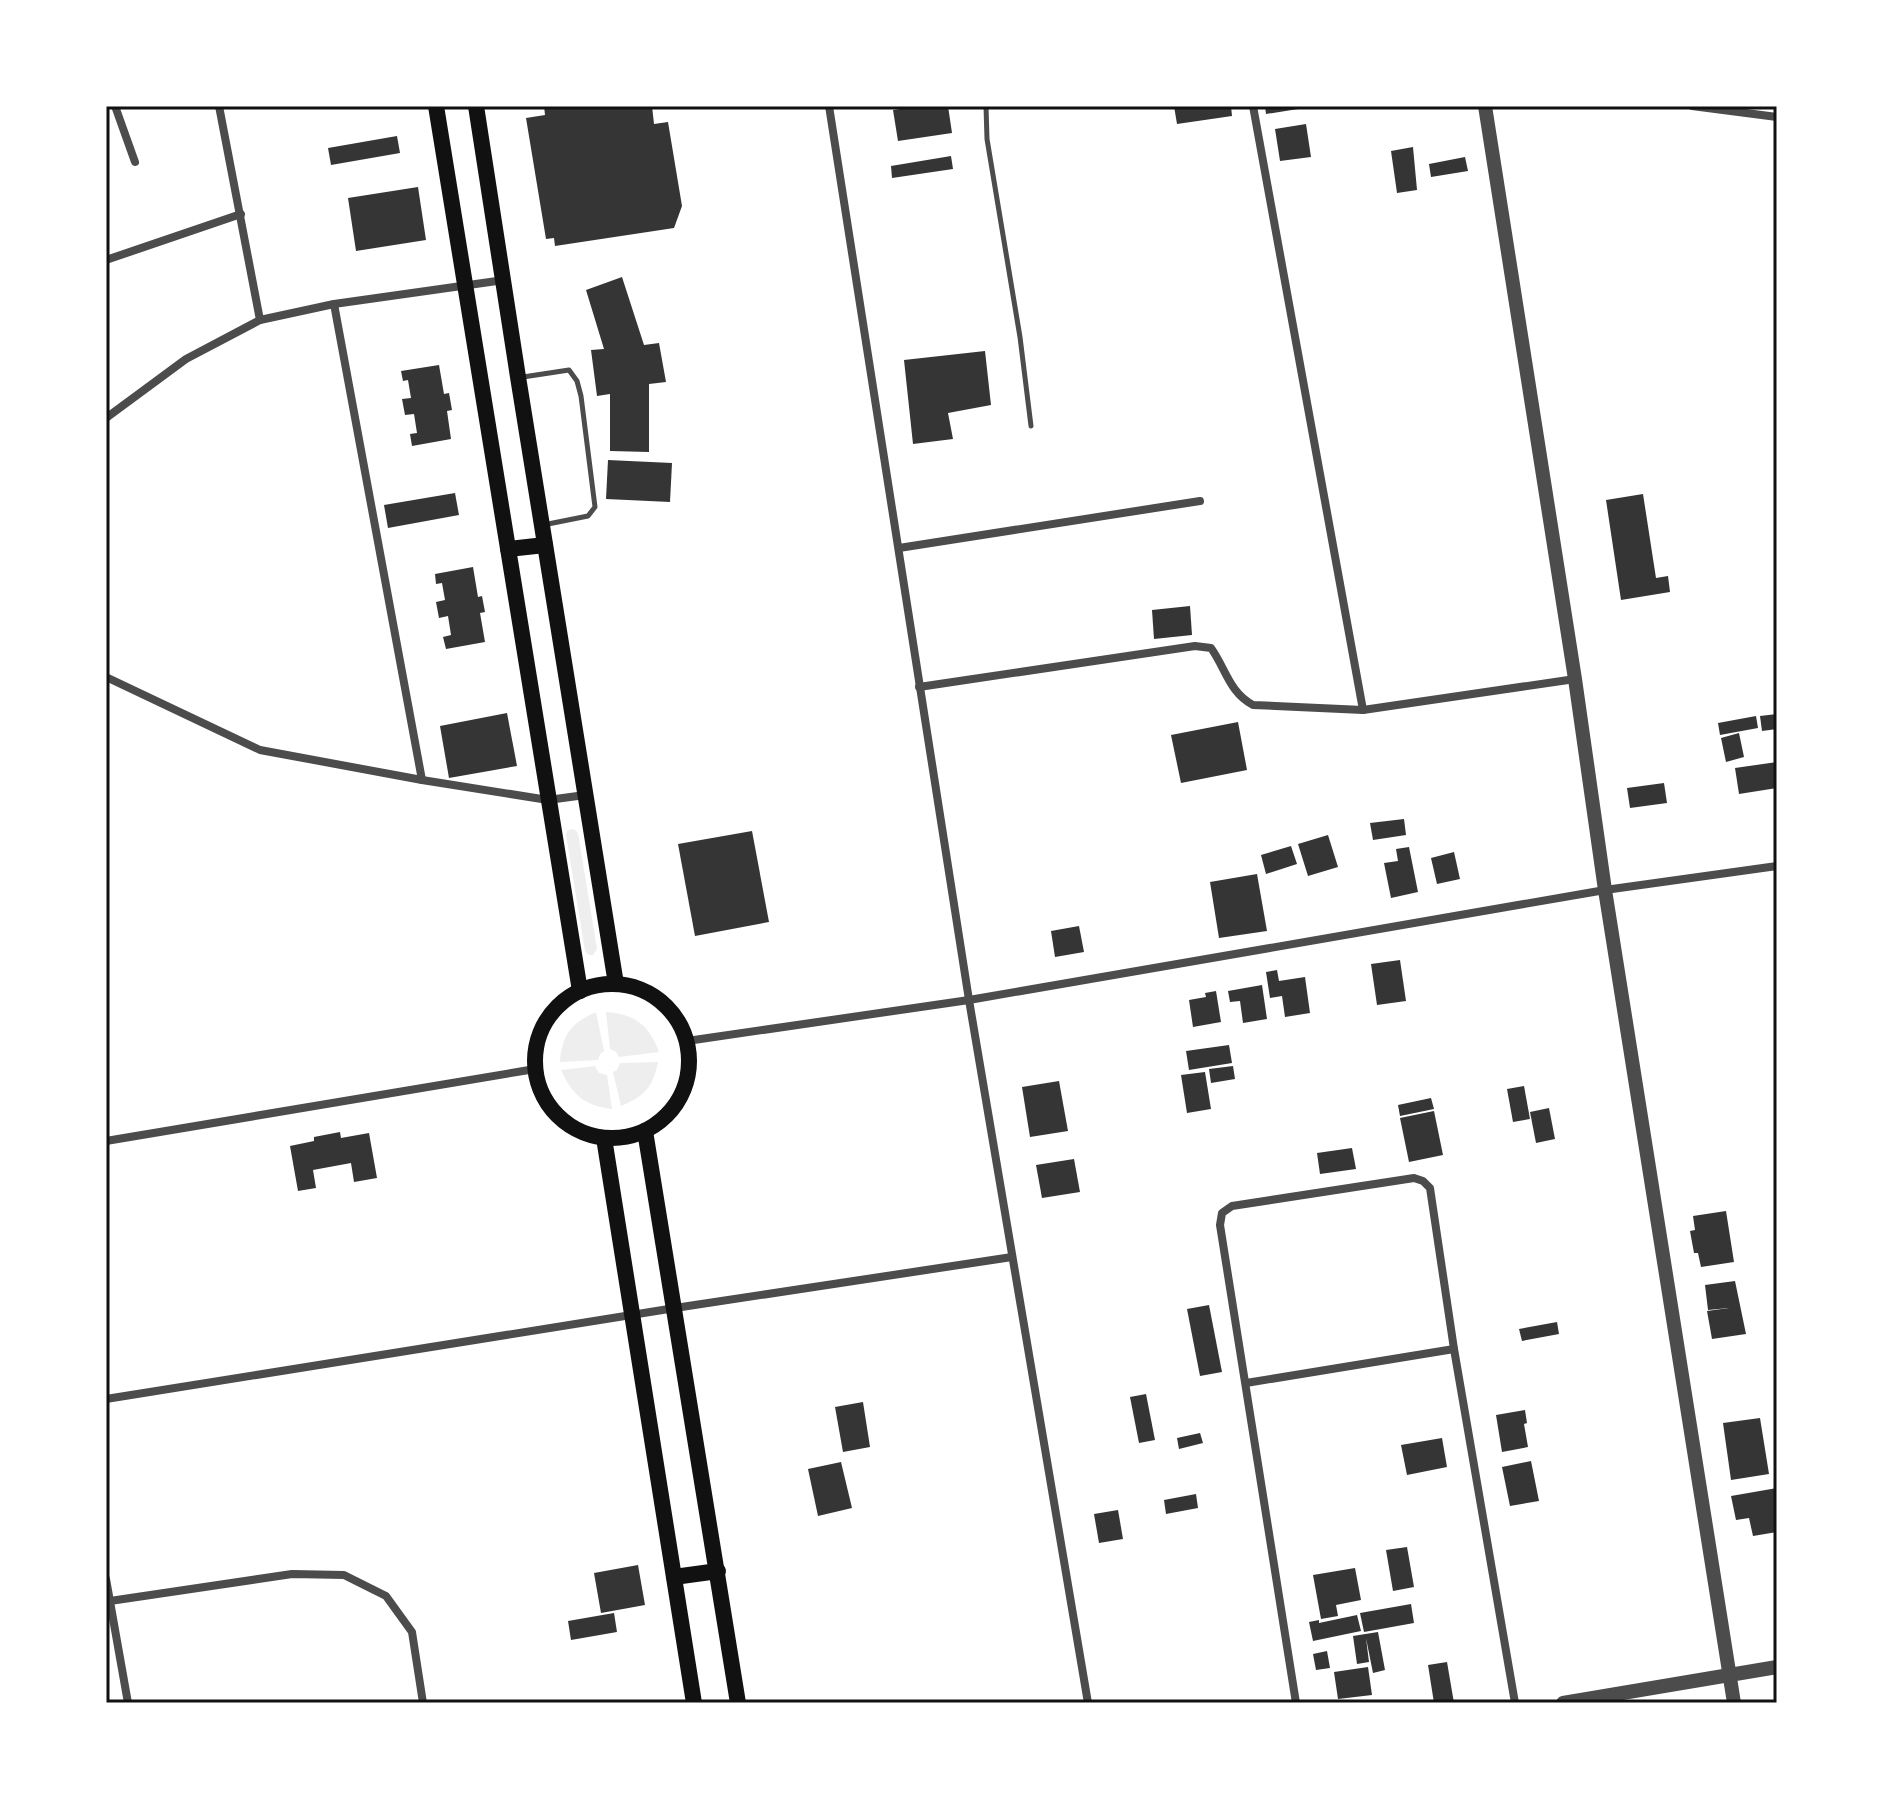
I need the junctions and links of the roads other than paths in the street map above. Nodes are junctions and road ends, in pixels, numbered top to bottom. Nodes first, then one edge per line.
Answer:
1 (115, 106) edge
2 (219, 106) edge
3 (436, 106) edge
4 (476, 106) edge
5 (829, 106) edge
6 (986, 106) edge
7 (1253, 106) edge
8 (1485, 106) edge
9 (1692, 106) edge
10 (1777, 117) edge
11 (135, 162) dead end
12 (241, 214) junction
13 (106, 260) edge
14 (504, 280) junction
15 (465, 284) junction
16 (334, 304) junction
17 (260, 320) junction
18 (518, 377) junction
19 (106, 418) edge
20 (1031, 426) dead end
21 (1200, 501) dead end
22 (542, 525) junction
23 (545, 545) junction
24 (899, 548) junction
25 (508, 549) junction
26 (106, 677) edge
27 (1575, 679) junction
28 (919, 687) junction
29 (1363, 710) junction
30 (422, 780) junction
31 (586, 794) junction
32 (548, 800) junction
33 (1777, 866) edge
34 (1605, 890) junction
35 (616, 984) junction
36 (580, 991) junction
37 (969, 1000) junction
38 (687, 1041) junction
39 (535, 1069) junction
40 (645, 1131) junction
41 (604, 1138) junction
42 (106, 1141) edge
43 (1012, 1257) junction
44 (675, 1308) junction
45 (632, 1316) junction
46 (1454, 1349) junction
47 (1246, 1383) junction
48 (106, 1399) edge
49 (718, 1571) junction
50 (674, 1577) junction
51 (106, 1579) edge
52 (110, 1601) junction
53 (1777, 1667) edge
54 (1730, 1675) junction
55 (128, 1703) edge
56 (423, 1703) edge
57 (694, 1703) edge
58 (738, 1703) edge
59 (1088, 1703) edge
60 (1296, 1703) edge
61 (1515, 1703) edge
62 (1563, 1703) edge
63 (1734, 1703) edge

1 - 11 street
2 - 12 street
3 - 15 main road
4 - 14 main road
5 - 24 street
6 - 20 lane
7 - 29 street
8 - 27 street
9 - 10 street
12 - 13 street
12 - 17 street
14 - 15 street
14 - 18 main road
15 - 16 street
15 - 25 main road
16 - 17 street
16 - 30 street
17 - 19 street
18 - 22 main road
18 - 22 lane
21 - 24 street
22 - 23 main road
23 - 25 main road
23 - 31 main road
24 - 28 street
25 - 32 main road
26 - 30 street
27 - 29 street
27 - 34 street
28 - 29 street
28 - 37 street
30 - 32 street
31 - 32 street
31 - 35 main road
32 - 36 main road
33 - 34 street
34 - 37 street
34 - 54 street
35 - 36 main road
35 - 38 main road
36 - 39 main road
37 - 38 street
37 - 43 street
38 - 40 main road
39 - 41 main road
39 - 42 street
40 - 41 main road
40 - 44 main road
41 - 45 main road
43 - 44 street
43 - 59 street
44 - 45 street
44 - 49 main road
45 - 48 street
45 - 50 main road
46 - 47 street
46 - 47 street
46 - 61 street
47 - 60 street
49 - 50 main road
49 - 58 main road
50 - 57 main road
51 - 52 street
52 - 55 street
52 - 56 street
53 - 54 street
54 - 62 street
54 - 63 street

